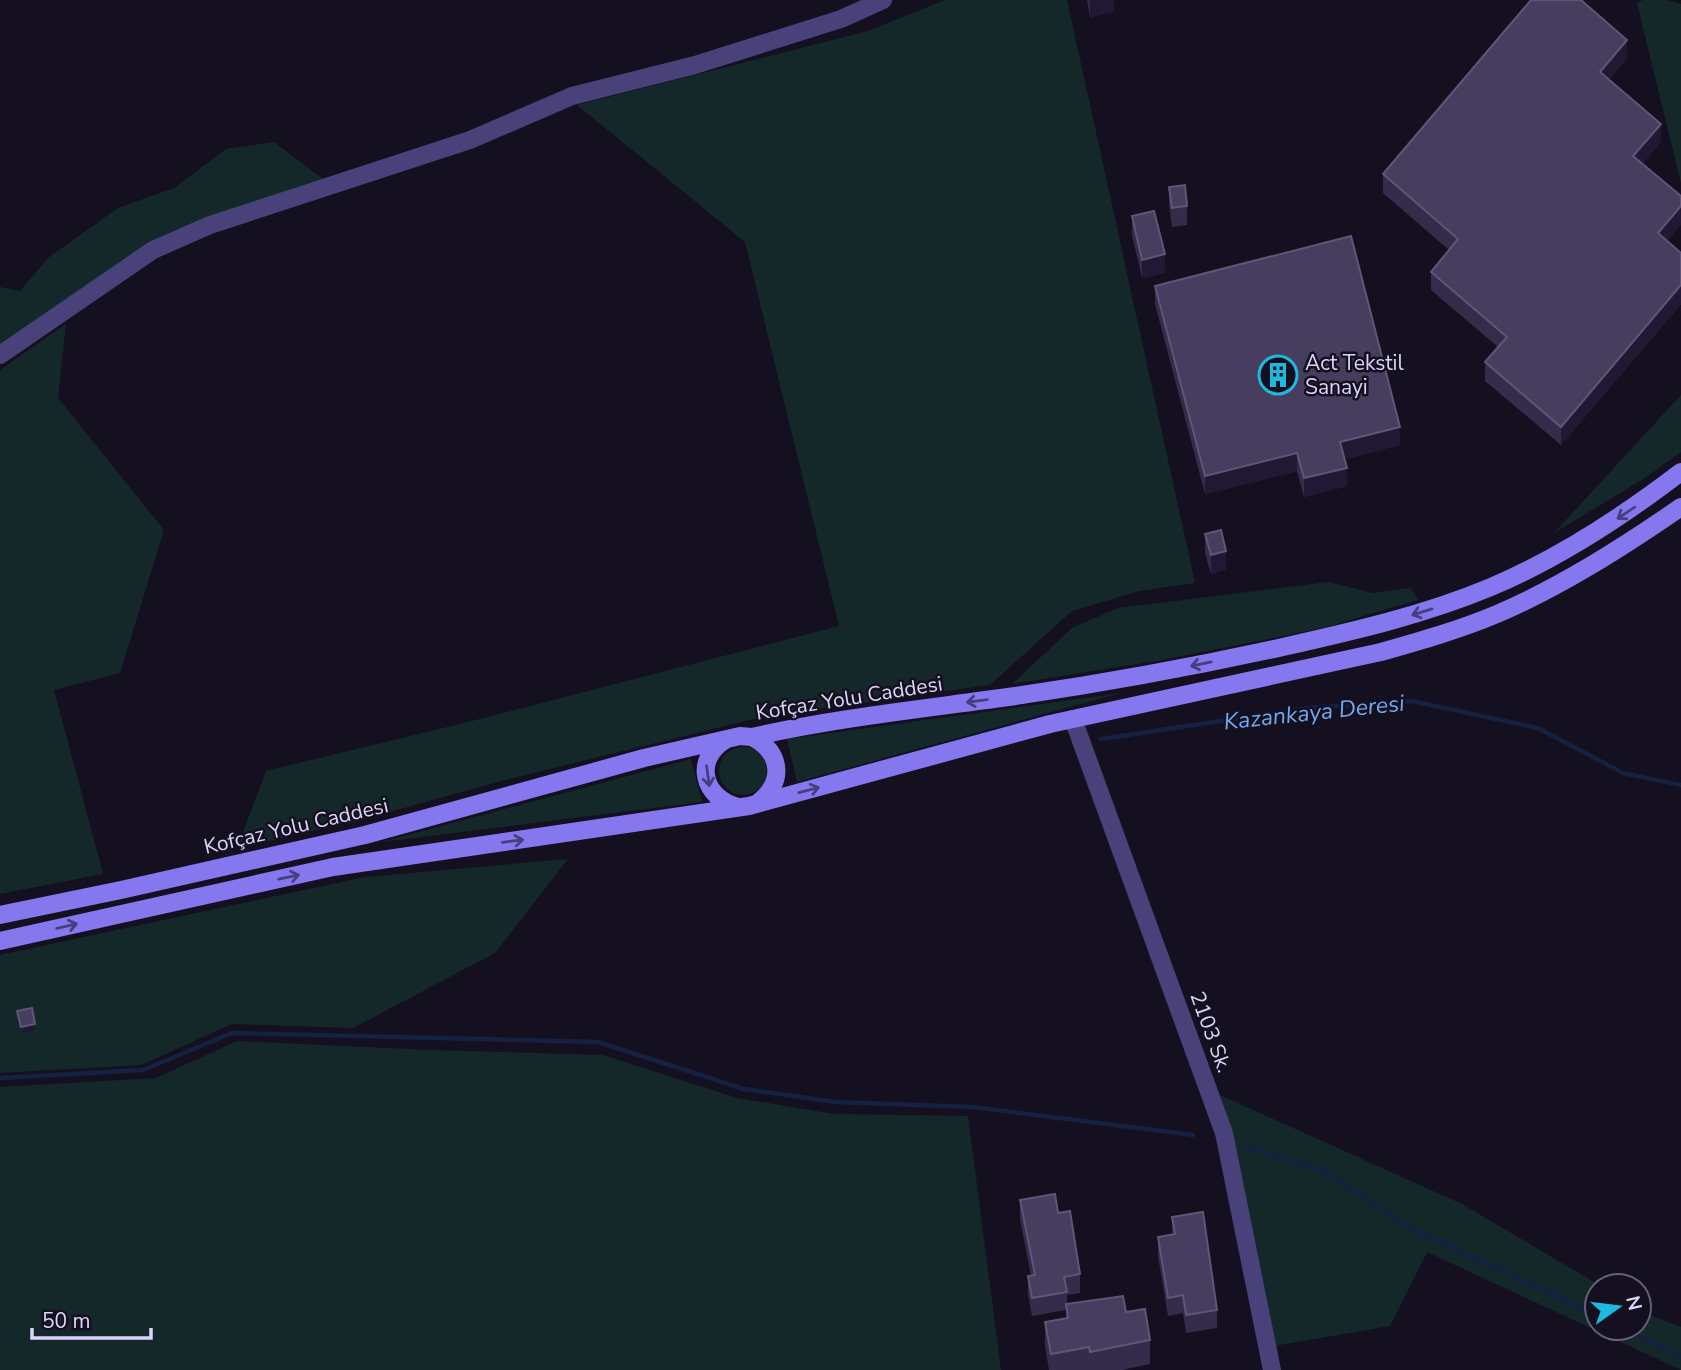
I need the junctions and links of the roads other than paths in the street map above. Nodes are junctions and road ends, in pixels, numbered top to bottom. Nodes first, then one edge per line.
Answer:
1 (883, 0) edge
2 (0, 355) edge
3 (1681, 472) edge
4 (1681, 507) edge
5 (1073, 719) junction
6 (752, 737) junction
7 (728, 738) junction
8 (760, 802) junction
9 (738, 807) junction
10 (0, 915) edge
11 (0, 941) edge
12 (1272, 1370) edge

1 - 2 street
3 -> 6 main road, Kofçaz Yolu Caddesi
4 - 5 main road
8 -> 5 main road
5 - 12 street, 2103 Sk.
6 - 7 main road, Kofçaz Yolu Caddesi
6 - 8 main road
7 -> 9 main road
7 - 10 main road, Kofçaz Yolu Caddesi
8 - 9 main road
11 -> 9 main road

